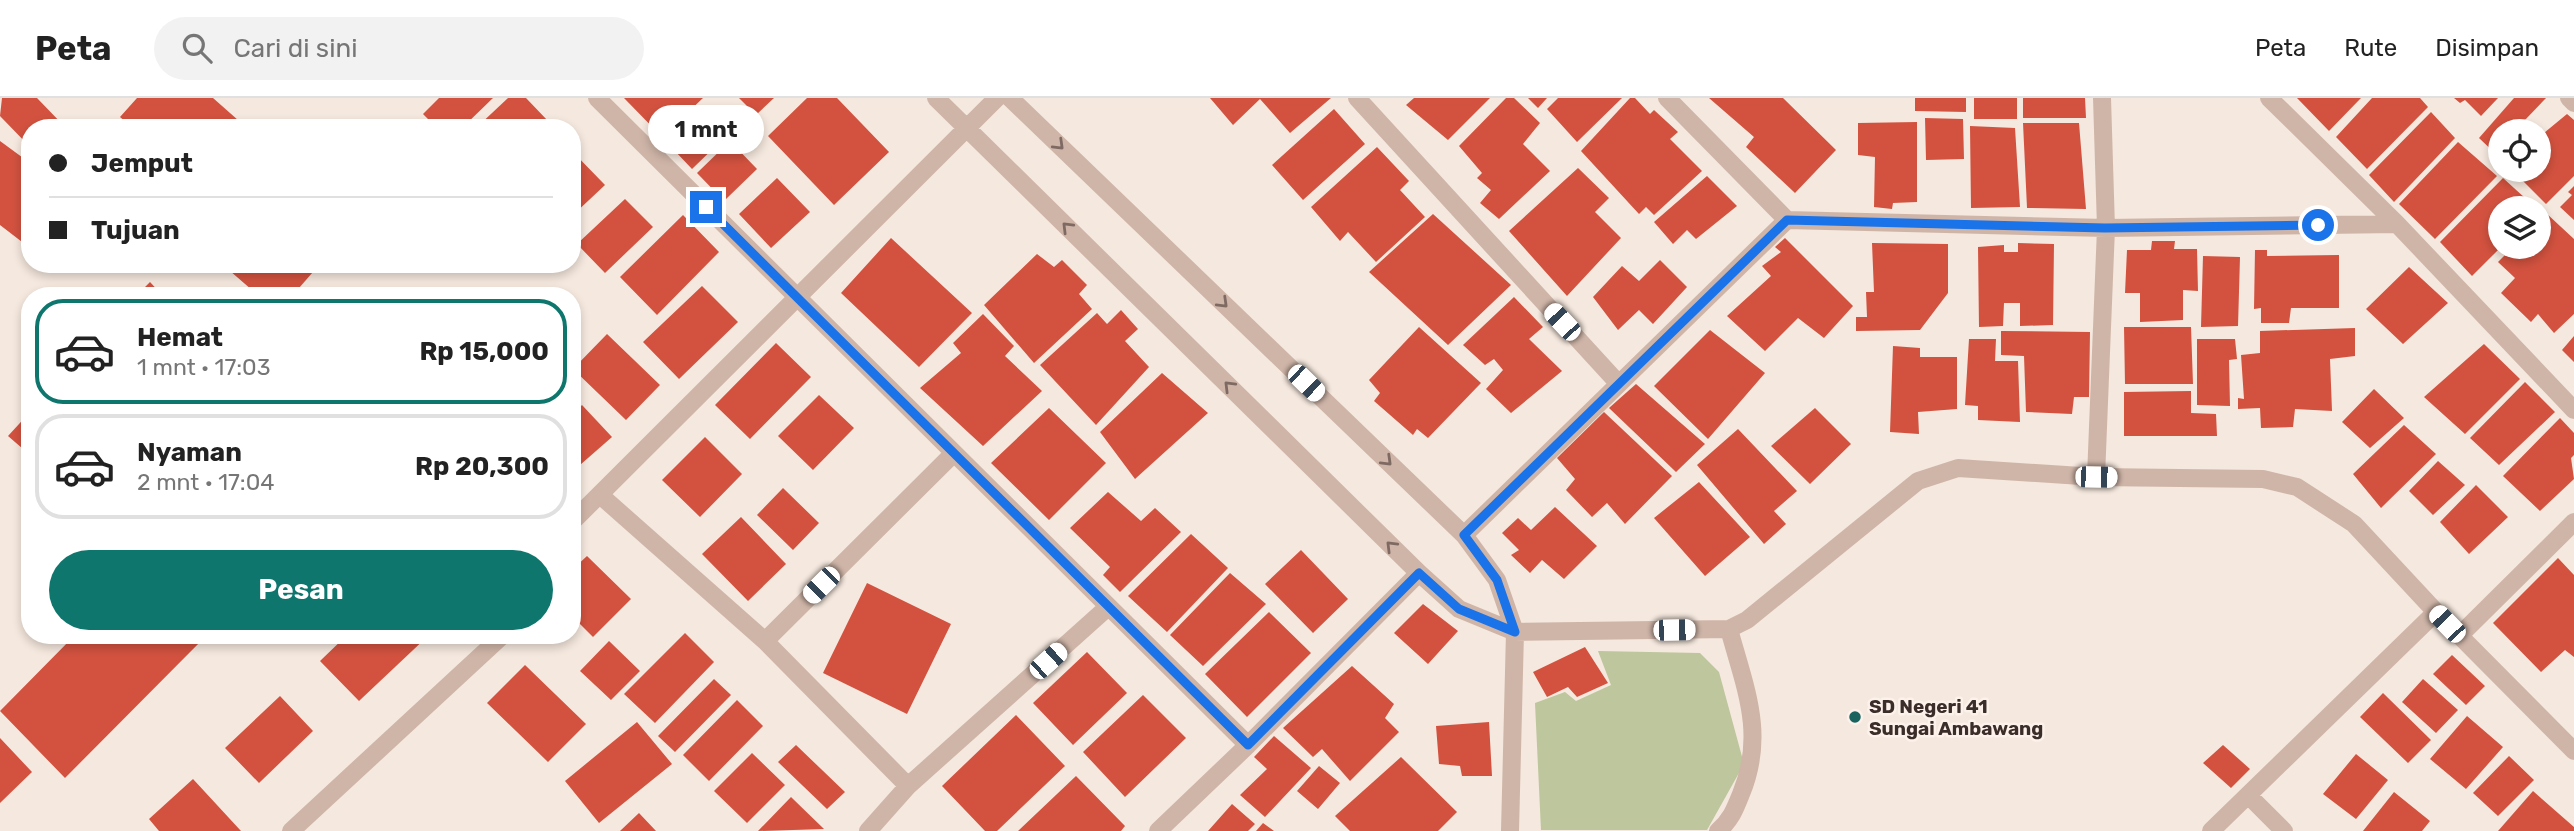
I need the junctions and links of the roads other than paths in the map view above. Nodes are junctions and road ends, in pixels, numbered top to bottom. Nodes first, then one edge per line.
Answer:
1 (597, 98) edge
2 (936, 98) edge
3 (997, 98) edge
4 (1010, 98) edge
5 (1357, 98) edge
6 (1667, 98) edge
7 (2102, 98) edge
8 (2269, 98) edge
9 (2569, 98) edge
10 (2574, 103) edge
11 (966, 128) junction
12 (1787, 220) junction
13 (2397, 224) junction
14 (2105, 228) junction
15 (797, 298) junction
16 (1618, 383) junction
17 (2574, 410) edge
18 (954, 453) junction
19 (2096, 477) junction
20 (600, 495) junction
21 (581, 513) edge
22 (2574, 522) edge
23 (1464, 535) junction
24 (1419, 573) junction
25 (1108, 607) junction
26 (2435, 612) junction
27 (1729, 629) junction
28 (1515, 632) junction
29 (2459, 636) junction
30 (765, 641) junction
31 (493, 644) edge
32 (1248, 745) junction
33 (2574, 751) edge
34 (908, 786) junction
35 (2248, 795) junction
36 (291, 831) edge
37 (868, 831) edge
38 (1158, 831) edge
39 (1510, 831) edge
40 (1718, 831) edge
41 (2211, 831) edge
42 (2284, 831) edge

1 - 15 street
2 - 11 street
3 - 11 street
4 -> 23 street
5 - 16 street
6 - 12 street
7 - 14 street
8 - 13 street
9 - 10 street
11 - 15 street
24 -> 11 street
12 - 14 street
12 - 16 street
13 - 14 street
13 - 17 street
14 - 19 street
15 - 18 street
15 - 20 street
16 - 23 street
18 - 25 street
18 - 30 street
19 - 26 street
19 - 27 street
20 - 21 street
20 - 30 street
22 - 29 street
23 - 28 street
24 - 28 street
24 - 32 street
25 - 32 street
25 - 34 street
26 - 29 street
26 - 35 street
27 - 28 street
27 - 40 street
28 - 39 street
29 - 33 street
30 - 34 street
31 - 36 street
32 - 38 street
34 - 37 street
35 - 41 street
35 - 42 street

